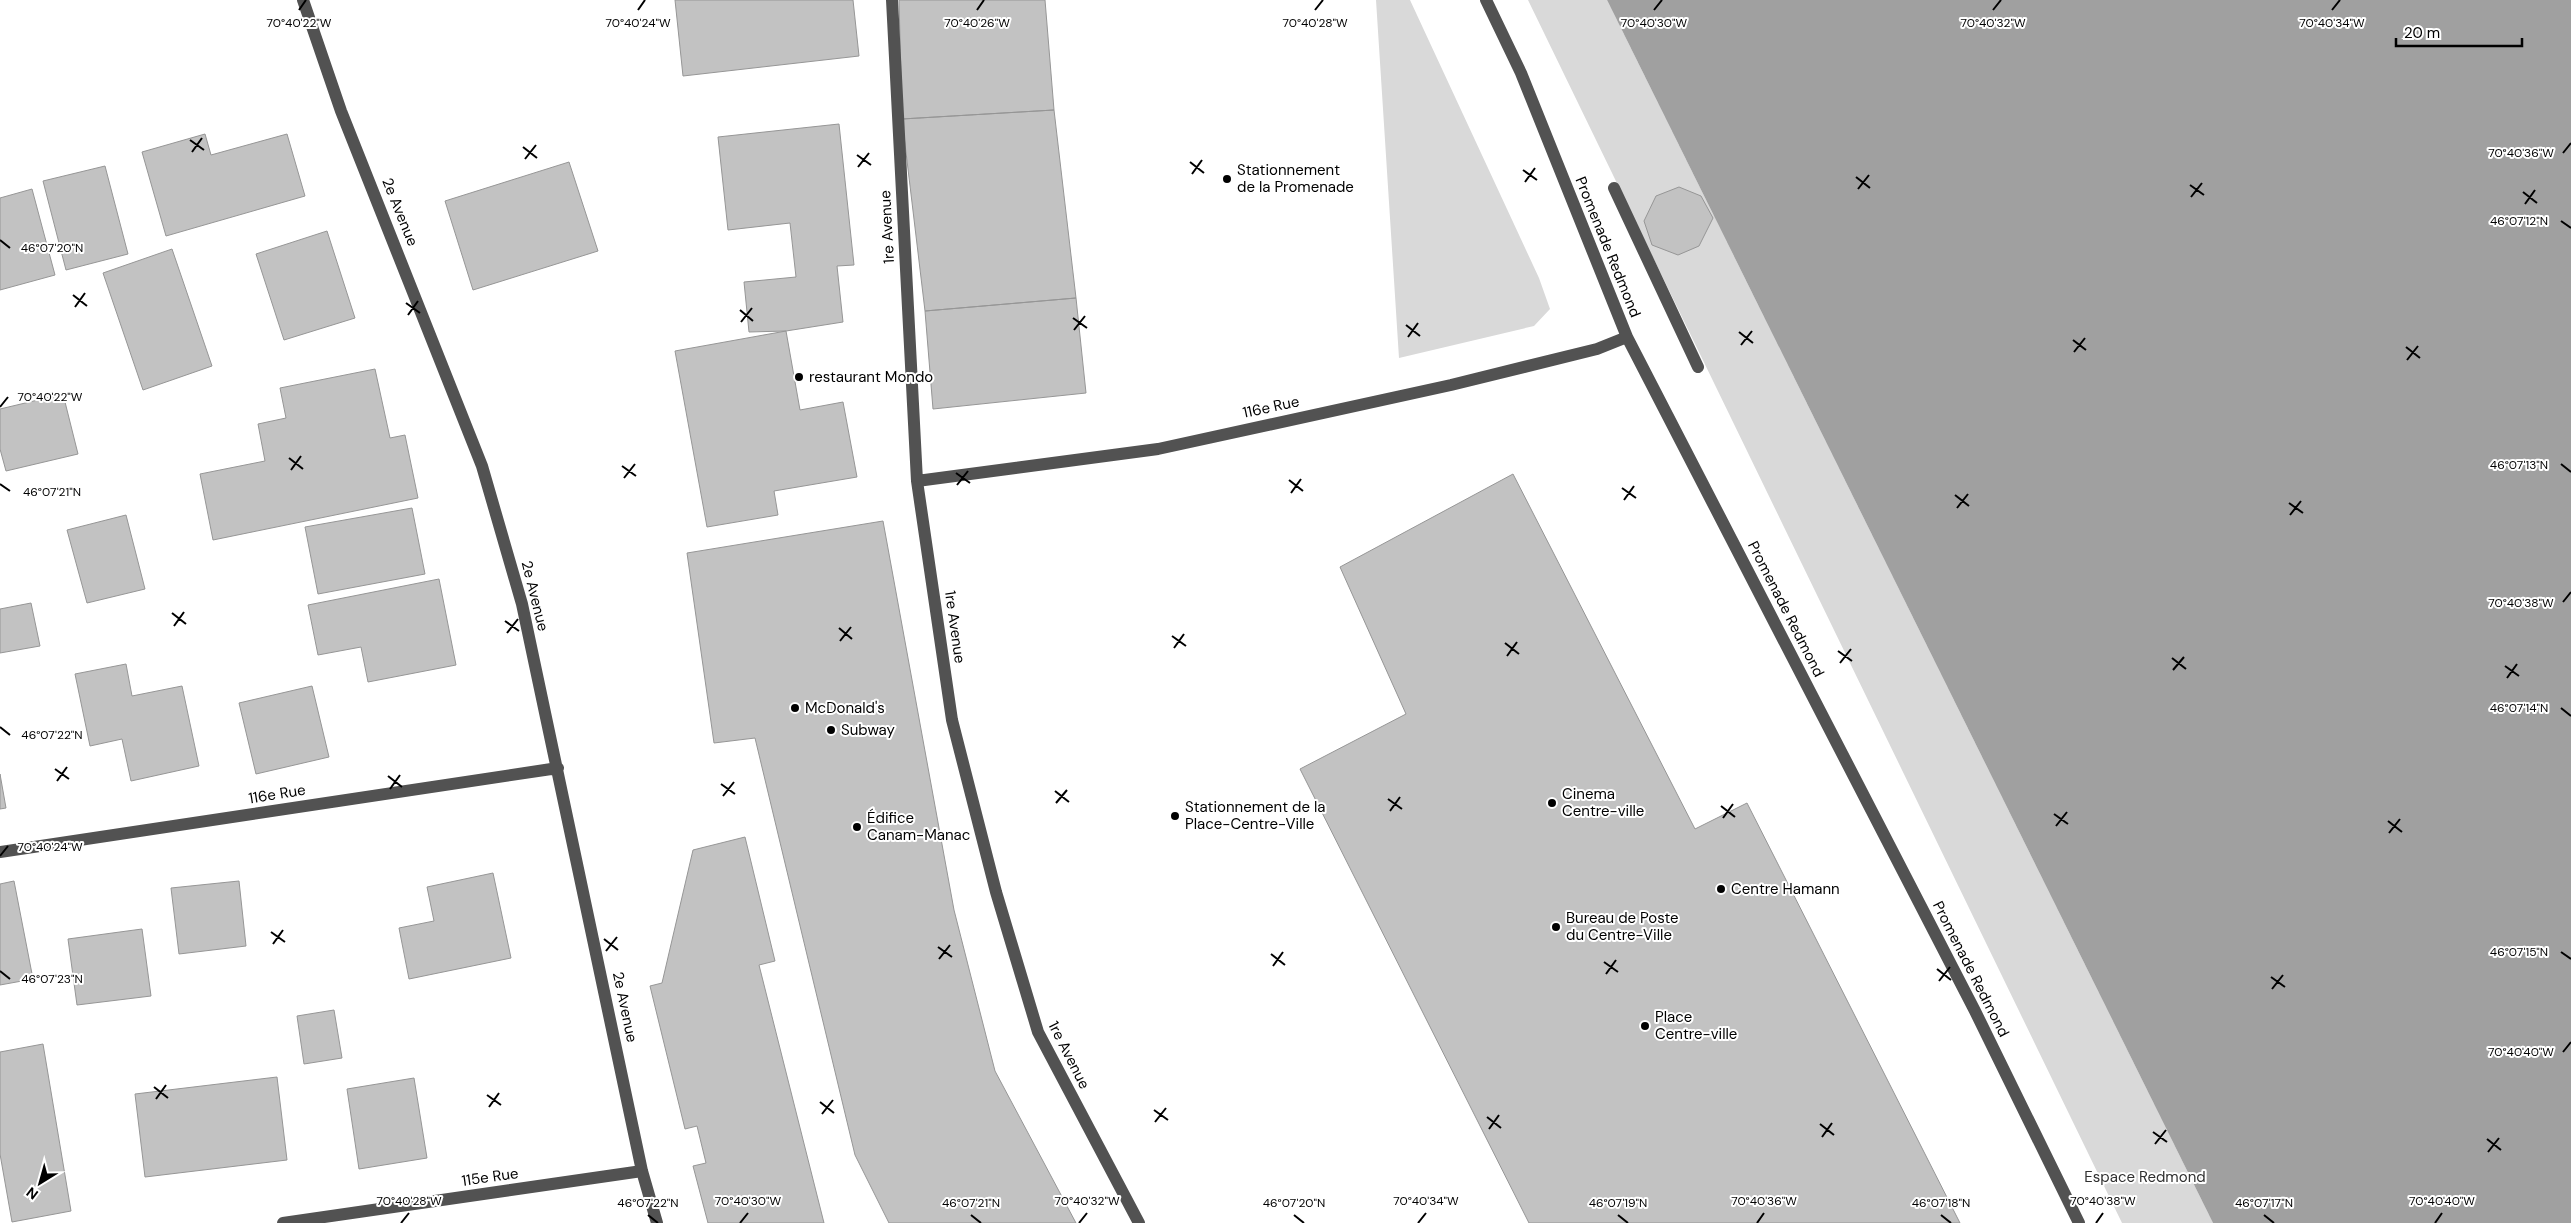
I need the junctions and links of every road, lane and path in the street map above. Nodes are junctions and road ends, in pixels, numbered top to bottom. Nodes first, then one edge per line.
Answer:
1 (304, 0) edge
2 (892, 0) edge
3 (1486, 0) edge
4 (1614, 188) dead end
5 (1626, 337) junction
6 (1698, 367) dead end
7 (917, 481) junction
8 (558, 768) junction
9 (0, 852) edge
10 (642, 1172) junction
11 (283, 1223) edge
12 (658, 1223) edge
13 (1139, 1223) edge
14 (2079, 1223) edge

1 - 8 street, 2e Avenue
2 - 7 street, 1re Avenue
3 - 5 street, Promenade Redmond
4 - 6 street
5 - 7 street, 116e Rue
5 - 14 street, Promenade Redmond
7 - 13 street, 1re Avenue
8 - 9 street, 116e Rue
8 - 10 street, 2e Avenue
10 - 11 street, 115e Rue
10 - 12 street, 2e Avenue

